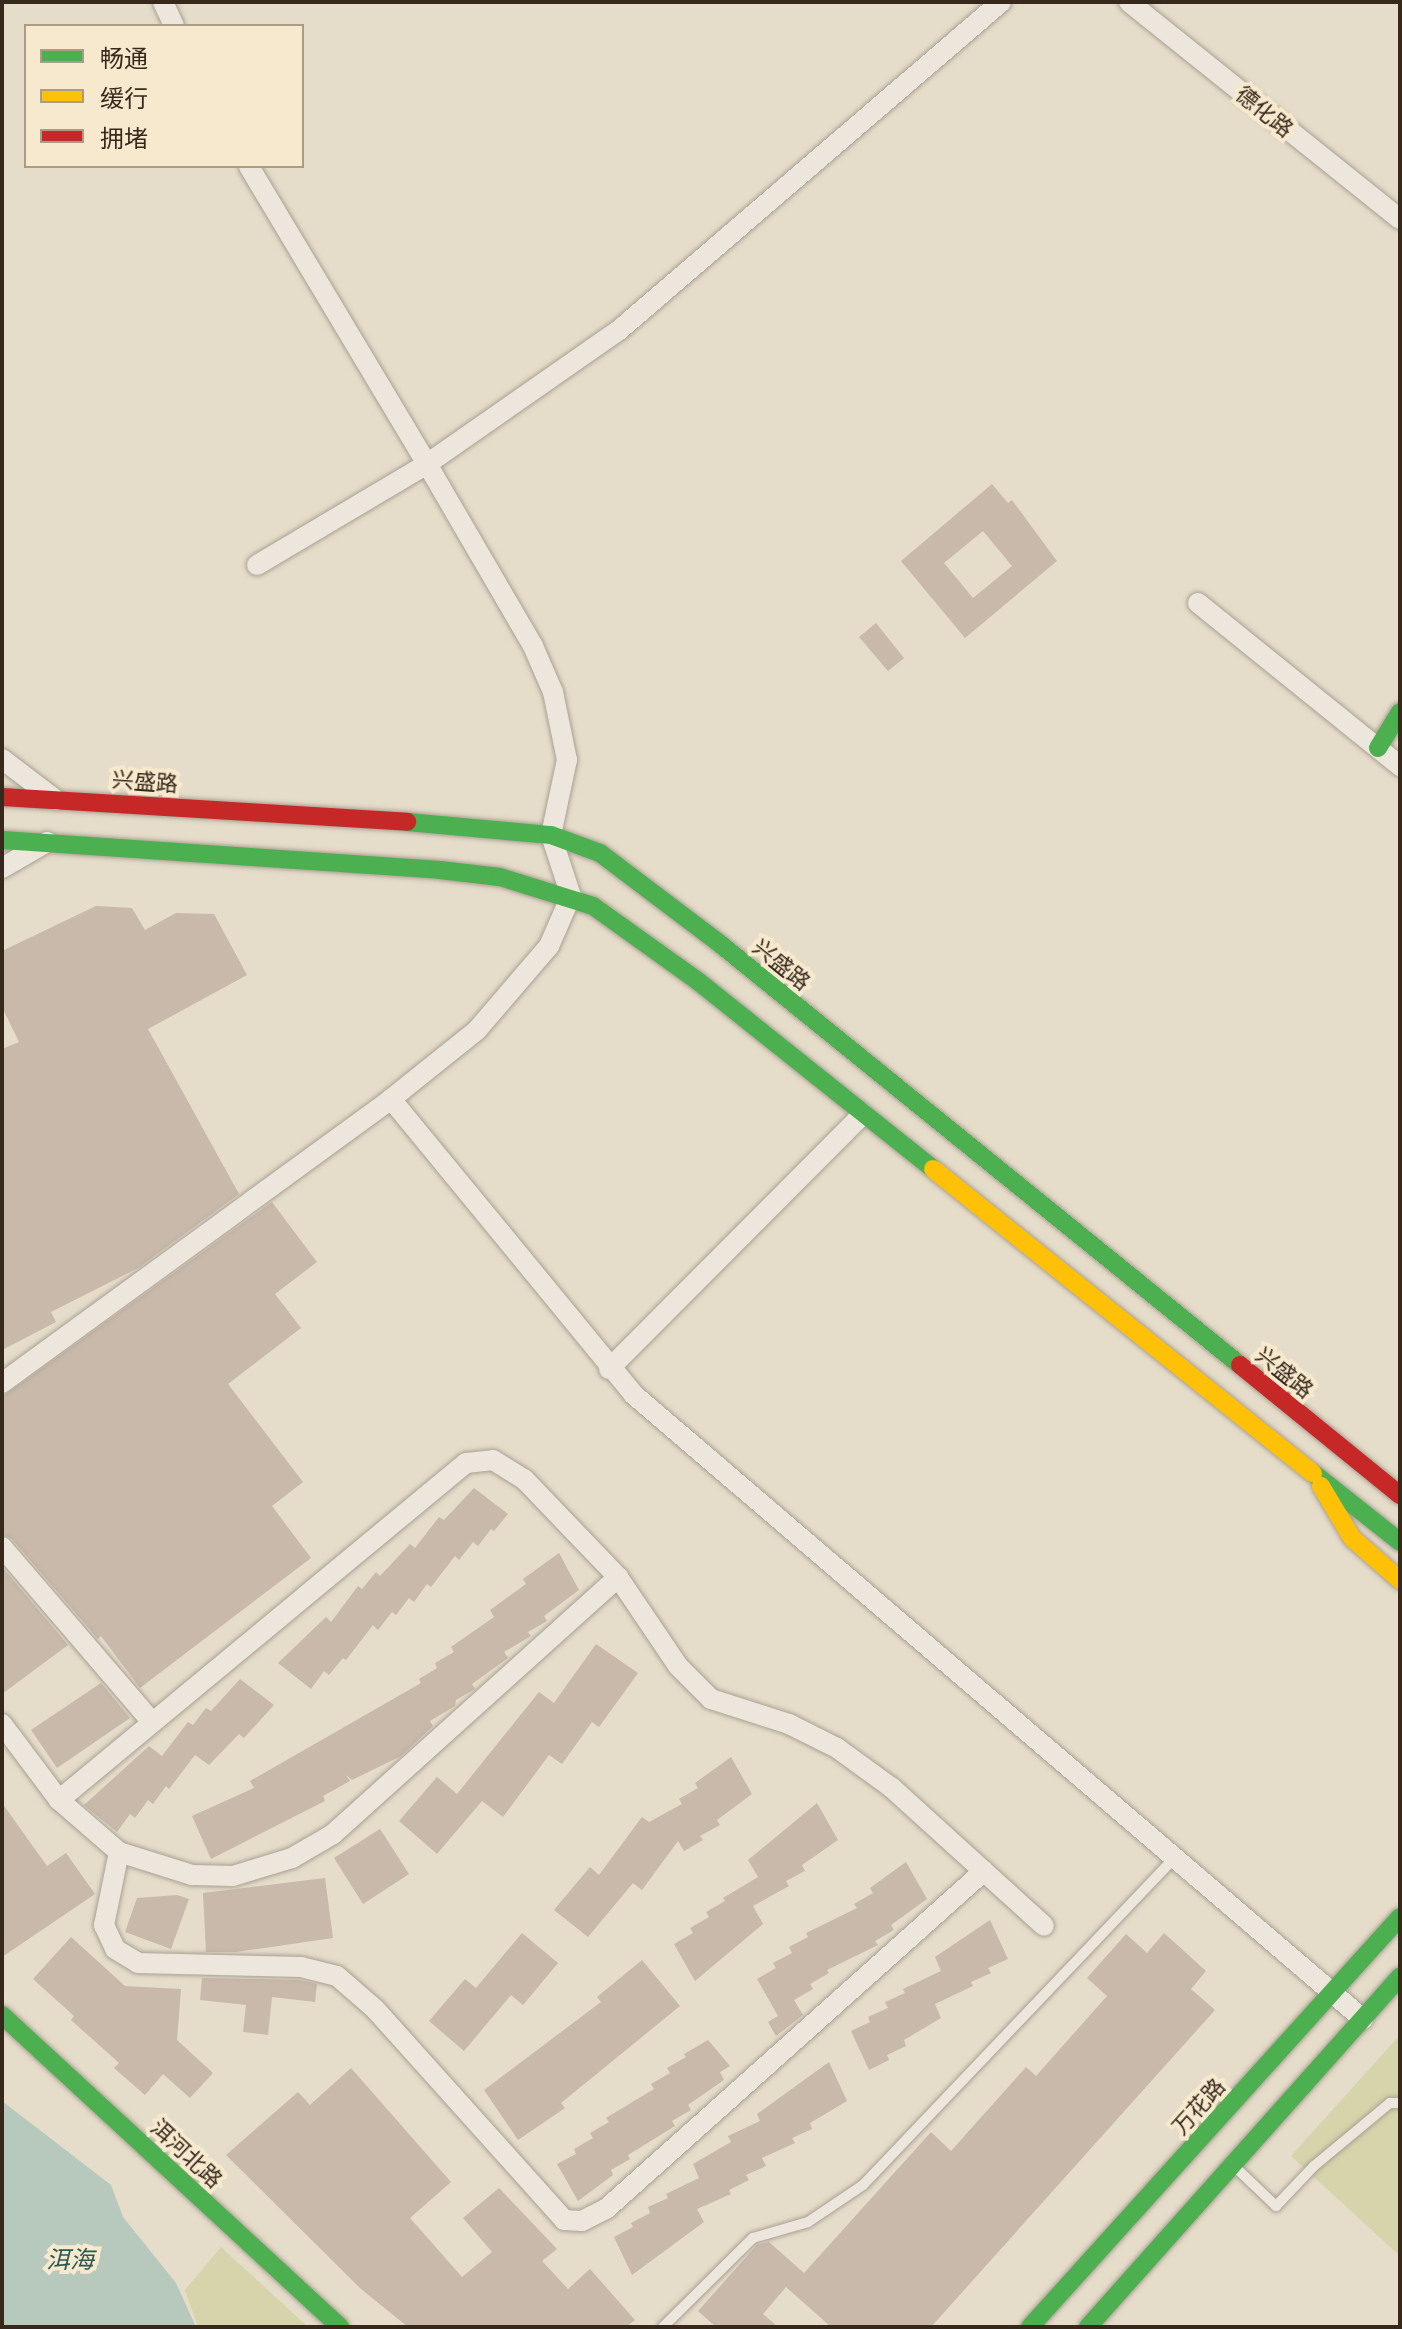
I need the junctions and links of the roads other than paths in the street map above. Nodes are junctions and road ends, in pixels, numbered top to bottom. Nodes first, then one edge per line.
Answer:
1 (163, 2) edge
2 (1001, 2) edge
3 (1129, 2) edge
4 (173, 24) edge
5 (250, 168) edge
6 (1400, 219) edge
7 (427, 464) junction
8 (257, 565) dead end
9 (1198, 603) dead end
10 (1400, 712) edge
11 (1378, 748) junction
12 (2, 759) edge
13 (1400, 766) edge
14 (2, 797) edge
15 (56, 800) junction
16 (551, 835) junction
17 (2, 840) edge
18 (48, 841) junction
19 (2, 868) edge
20 (571, 896) junction
21 (391, 1099) junction
22 (863, 1114) junction
23 (609, 1369) junction
24 (2, 1383) edge
25 (1313, 1472) junction
26 (1400, 1495) edge
27 (1400, 1542) edge
28 (2, 1547) edge
29 (618, 1577) junction
30 (1400, 1580) edge
31 (152, 1722) junction
32 (2, 1724) edge
33 (59, 1800) junction
34 (119, 1852) junction
35 (1174, 1858) junction
36 (984, 1871) junction
37 (1400, 1917) edge
38 (1044, 1926) dead end
39 (1400, 1977) edge
40 (1333, 1994) junction
41 (2, 2015) edge
42 (1363, 2019) junction
43 (1400, 2103) edge
44 (1234, 2166) junction
45 (340, 2327) edge
46 (664, 2327) edge
47 (1030, 2327) edge
48 (1088, 2327) edge

1 - 4 street
2 - 7 street
3 - 6 street, 德化路
5 - 7 street
7 - 8 street
7 - 16 street
9 - 11 street
10 - 11 street
11 - 13 street
12 - 15 street
14 - 15 street, 兴盛路
15 - 16 street, 兴盛路
16 - 20 street
16 - 26 street, 兴盛路
17 - 18 street
18 - 19 street
18 - 20 street
20 - 21 street
20 - 22 street
21 - 23 street
21 - 24 street
22 - 23 street
22 - 25 street
23 - 35 street
25 - 27 street
25 - 30 street
28 - 31 street
29 - 31 street
29 - 34 street
29 - 36 street
31 - 33 street
32 - 33 street
33 - 34 street
34 - 36 street
35 - 40 street
35 - 46 lane
36 - 38 street
37 - 40 street, 万花路
39 - 42 street
40 - 42 street
40 - 47 street, 万花路
41 - 45 street, 洱河北路
42 - 44 street
43 - 44 lane
44 - 48 street

